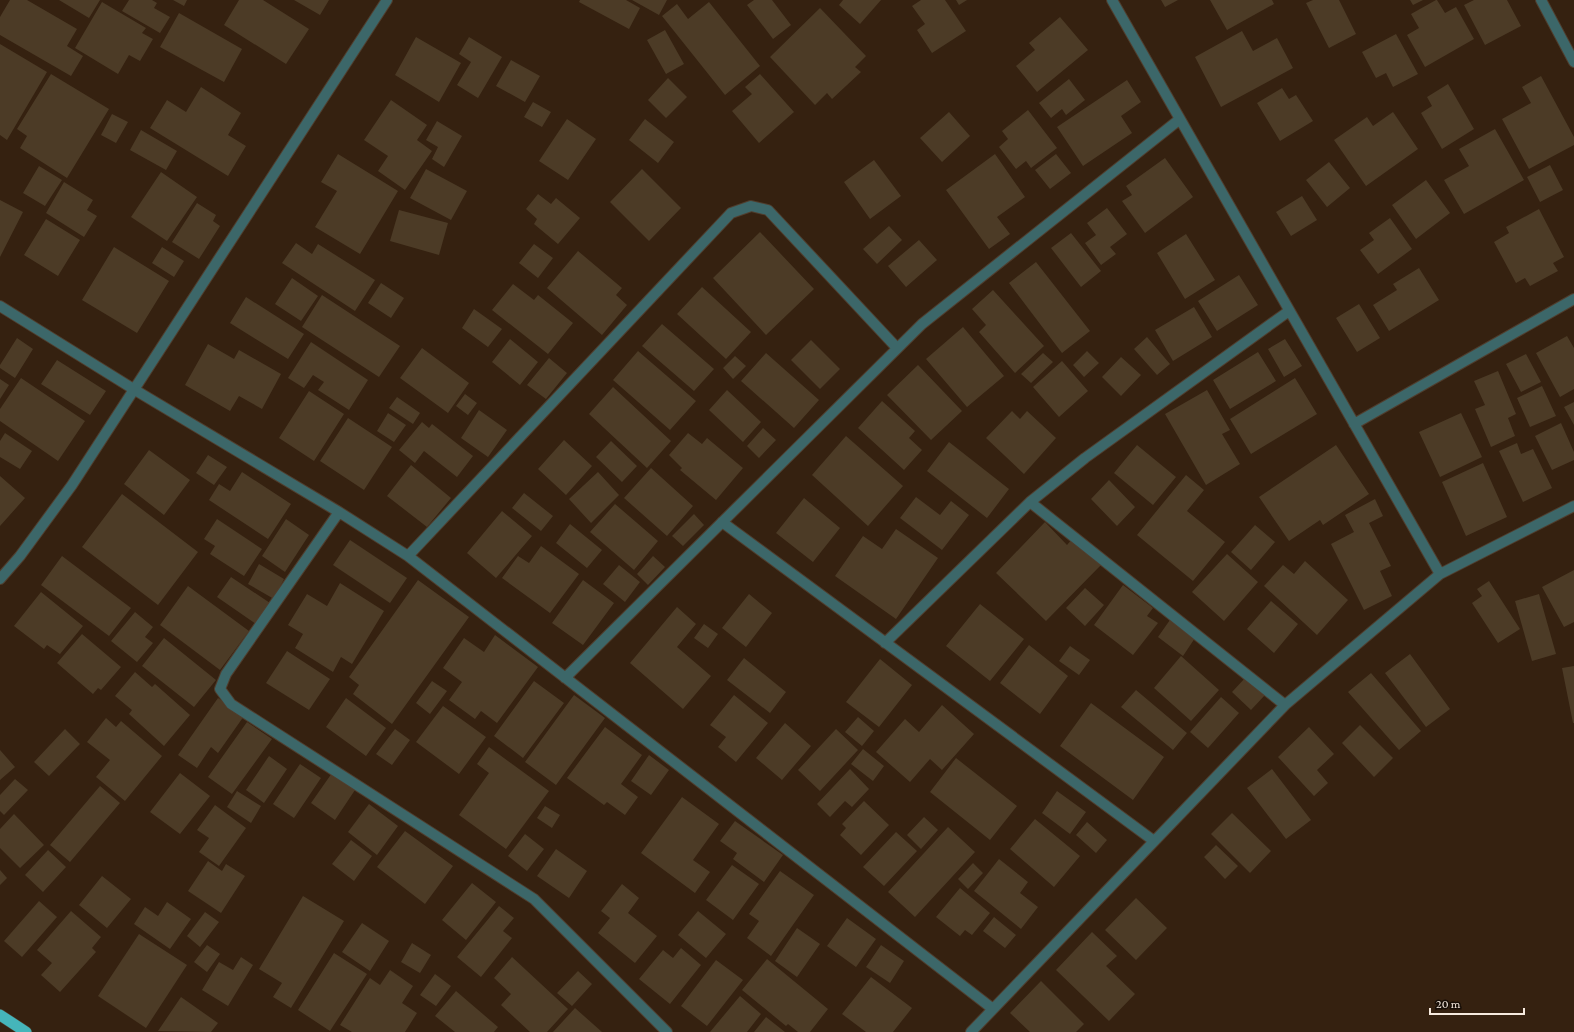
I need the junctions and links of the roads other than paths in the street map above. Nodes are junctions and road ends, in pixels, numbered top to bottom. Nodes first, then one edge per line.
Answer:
1 (386, 0) edge
2 (1112, 0) edge
3 (1541, 0) edge
4 (1574, 62) edge
5 (1180, 119) junction
6 (1574, 299) edge
7 (0, 306) edge
8 (1289, 311) junction
9 (897, 348) junction
10 (135, 390) junction
11 (1354, 424) junction
12 (1030, 502) junction
13 (1574, 506) edge
14 (339, 512) junction
15 (722, 522) junction
16 (408, 556) junction
17 (1440, 574) junction
18 (0, 578) edge
19 (885, 643) junction
20 (565, 678) junction
21 (1285, 705) junction
22 (1154, 841) junction
23 (993, 1009) junction
24 (0, 1015) edge
25 (26, 1032) edge
26 (667, 1032) edge
27 (971, 1032) edge

1 - 10 street
2 - 5 street
3 - 4 street
5 - 8 street
5 - 9 street
6 - 11 street
7 - 10 street
8 - 11 street
8 - 12 street
9 - 15 street
9 - 16 street
10 - 14 street
10 - 18 street
11 - 17 street
12 - 19 street
12 - 21 street
13 - 17 street
14 - 16 street
14 - 26 street
15 - 19 street
15 - 20 street
16 - 20 street
17 - 21 street
19 - 22 street
20 - 23 street
21 - 22 street
22 - 23 street
23 - 27 street
24 - 25 highway

